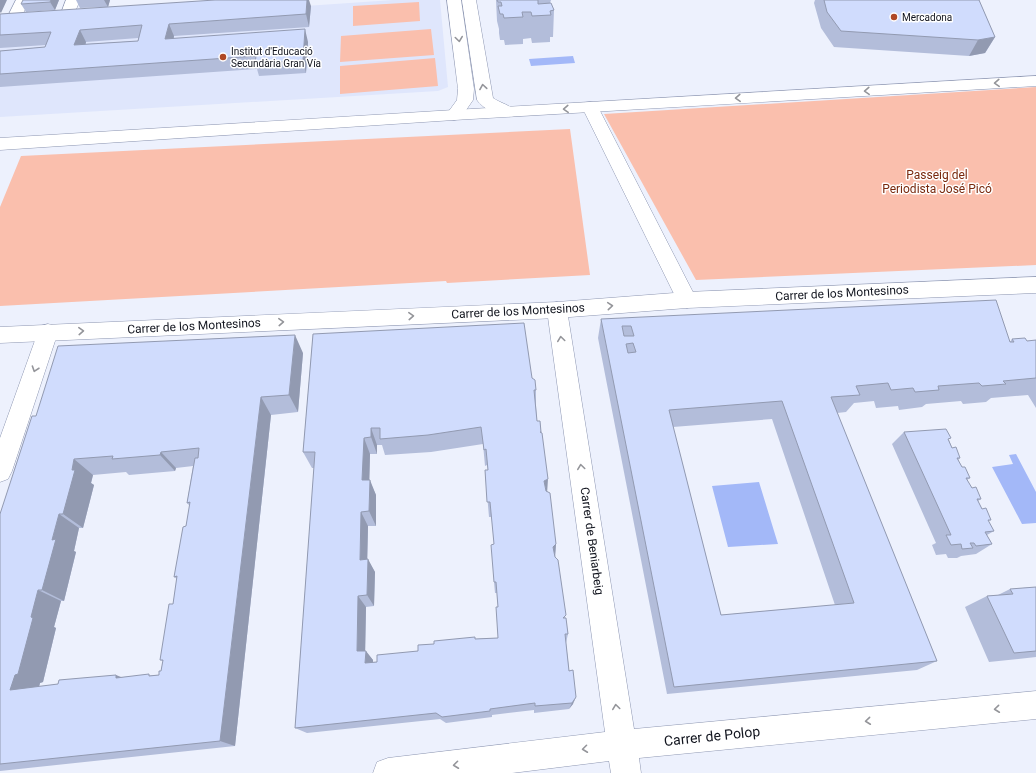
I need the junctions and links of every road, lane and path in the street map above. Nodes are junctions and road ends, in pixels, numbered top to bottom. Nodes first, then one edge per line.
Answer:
1 (23, 0) edge
2 (73, 0) edge
3 (454, 0) edge
4 (469, 0) edge
5 (83, 14) edge
6 (67, 16) junction
7 (52, 17) edge
8 (29, 19) edge
9 (7, 20) edge
10 (1036, 81) edge
11 (590, 107) junction
12 (508, 112) junction
13 (454, 115) junction
14 (0, 144) edge
15 (1035, 286) edge
16 (687, 300) junction
17 (557, 310) junction
18 (48, 332) junction
19 (0, 335) edge
20 (0, 471) edge
21 (1036, 705) edge
22 (622, 745) junction
23 (388, 773) edge
24 (626, 773) edge

1 - 9 main road
2 - 6 main road
3 -> 13 main road
12 -> 4 main road
5 - 6 main road
6 - 7 main road
8 - 9 main road
10 -> 11 main road
11 -> 12 main road
11 - 16 main road
12 - 13 main road
13 - 14 main road
15 - 16 main road, Carrer de los Montesinos
17 -> 16 main road, Carrer de los Montesinos
18 -> 17 main road, Carrer de los Montesinos
22 -> 17 main road, Carrer de Beniarbeig
18 - 19 main road, Carrer de los Montesinos
18 -> 20 main road
21 -> 22 main road, Carrer de Polop
22 -> 23 main road, Carrer de Polop
22 - 24 main road, Carrer de Beniarbeig

